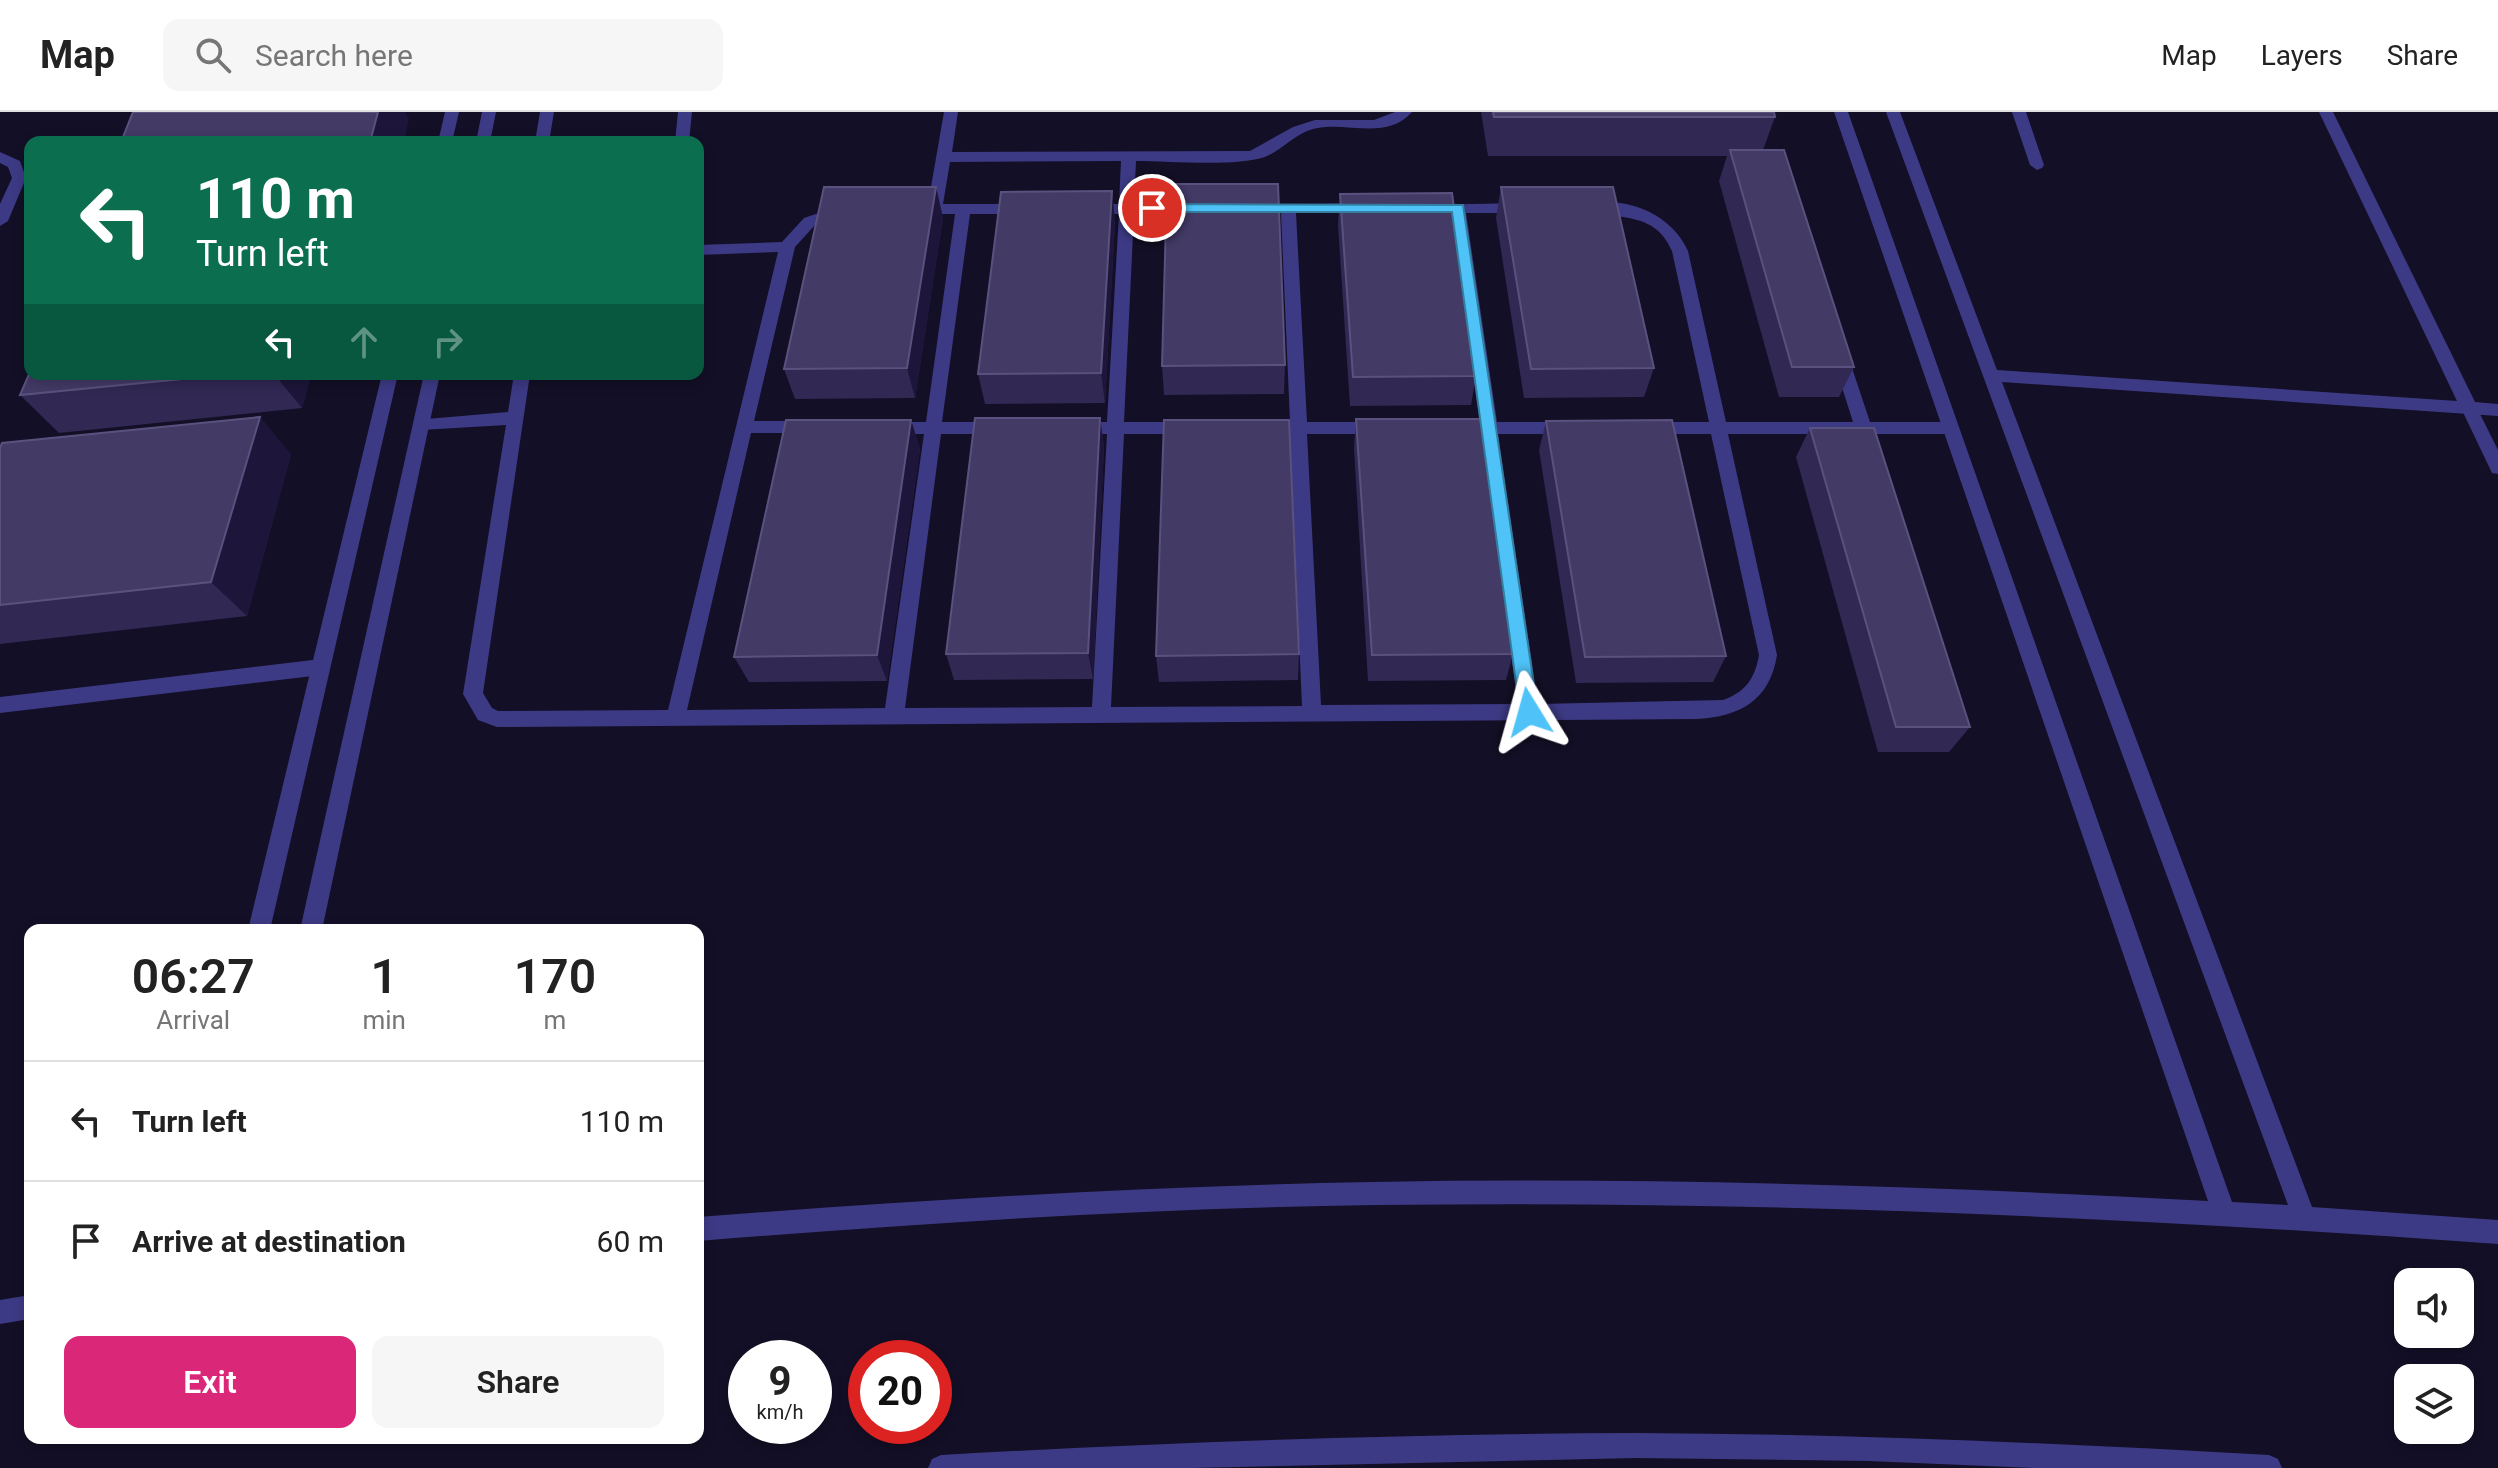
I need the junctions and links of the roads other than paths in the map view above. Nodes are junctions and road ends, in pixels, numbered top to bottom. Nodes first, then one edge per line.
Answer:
1 (452, 112) edge
2 (489, 112) edge
3 (547, 112) edge
4 (685, 112) edge
5 (951, 112) edge
6 (1405, 112) edge
7 (1841, 112) edge
8 (1893, 112) edge
9 (2019, 112) edge
10 (2326, 112) edge
11 (446, 136) edge
12 (484, 136) edge
13 (543, 136) edge
14 (683, 136) edge
15 (0, 157) edge
16 (944, 157) junction
17 (1129, 157) junction
18 (2037, 165) dead end
19 (1125, 208) junction
20 (1288, 208) junction
21 (1381, 208) edge
22 (1412, 208) edge
23 (1458, 208) junction
24 (1535, 208) edge
25 (1566, 208) edge
26 (857, 209) edge
27 (888, 209) edge
28 (935, 209) junction
29 (963, 209) junction
30 (0, 221) edge
31 (787, 247) junction
32 (704, 250) edge
33 (1835, 338) edge
34 (1991, 375) junction
35 (389, 380) edge
36 (431, 380) edge
37 (521, 380) edge
38 (2469, 408) junction
39 (2498, 410) edge
40 (515, 418) junction
41 (421, 424) junction
42 (745, 427) junction
43 (823, 427) edge
44 (870, 427) edge
45 (933, 428) junction
46 (1024, 428) edge
47 (1054, 428) edge
48 (1115, 428) junction
49 (1207, 428) edge
50 (1237, 428) edge
51 (1299, 428) junction
52 (1394, 428) edge
53 (1441, 428) edge
54 (1489, 428) junction
55 (1596, 428) edge
56 (1627, 428) edge
57 (1719, 428) junction
58 (1863, 428) junction
59 (1951, 428) junction
60 (1872, 458) edge
61 (2498, 468) edge
62 (321, 667) junction
63 (0, 705) edge
64 (1529, 712) junction
65 (1312, 713) junction
66 (1101, 714) junction
67 (894, 715) junction
68 (676, 716) junction
69 (260, 924) edge
70 (312, 924) edge
71 (2223, 1211) junction
72 (2304, 1216) junction
73 (704, 1229) edge
74 (2498, 1232) edge
75 (24, 1308) edge
76 (0, 1312) edge
77 (941, 1468) edge
78 (2269, 1468) edge

1 - 11 street
2 - 12 street
3 - 13 street
4 - 14 street
5 - 16 street
6 - 17 street
7 - 59 street
8 - 34 street
9 - 18 street
10 - 38 street
15 - 30 street
16 - 17 street
16 - 28 street
17 - 19 street
19 - 20 street
19 - 29 street
19 - 48 street
20 - 21 street
20 - 51 street
22 - 23 street
23 - 24 street
23 - 54 street
25 - 57 street
26 - 31 street
27 - 28 street
28 - 29 street
29 - 45 street
31 - 32 street
31 - 42 street
33 - 58 street
34 - 38 street
34 - 72 street
35 - 62 street
36 - 41 street
37 - 40 street
38 - 39 street
38 - 61 street
40 - 41 street
40 - 68 street
41 - 70 street
42 - 43 street
42 - 68 street
44 - 45 street
45 - 46 street
45 - 67 street
47 - 48 street
48 - 49 street
48 - 66 street
50 - 51 street
51 - 52 street
51 - 65 street
53 - 54 street
54 - 55 street
54 - 64 street
56 - 57 street
57 - 58 street
57 - 64 street
58 - 59 street
58 - 60 street
59 - 71 street
62 - 63 street
62 - 69 street
64 - 65 street
65 - 66 street
66 - 67 street
67 - 68 street
71 - 72 street
71 - 73 street
72 - 74 street
75 - 76 street
77 - 78 street

